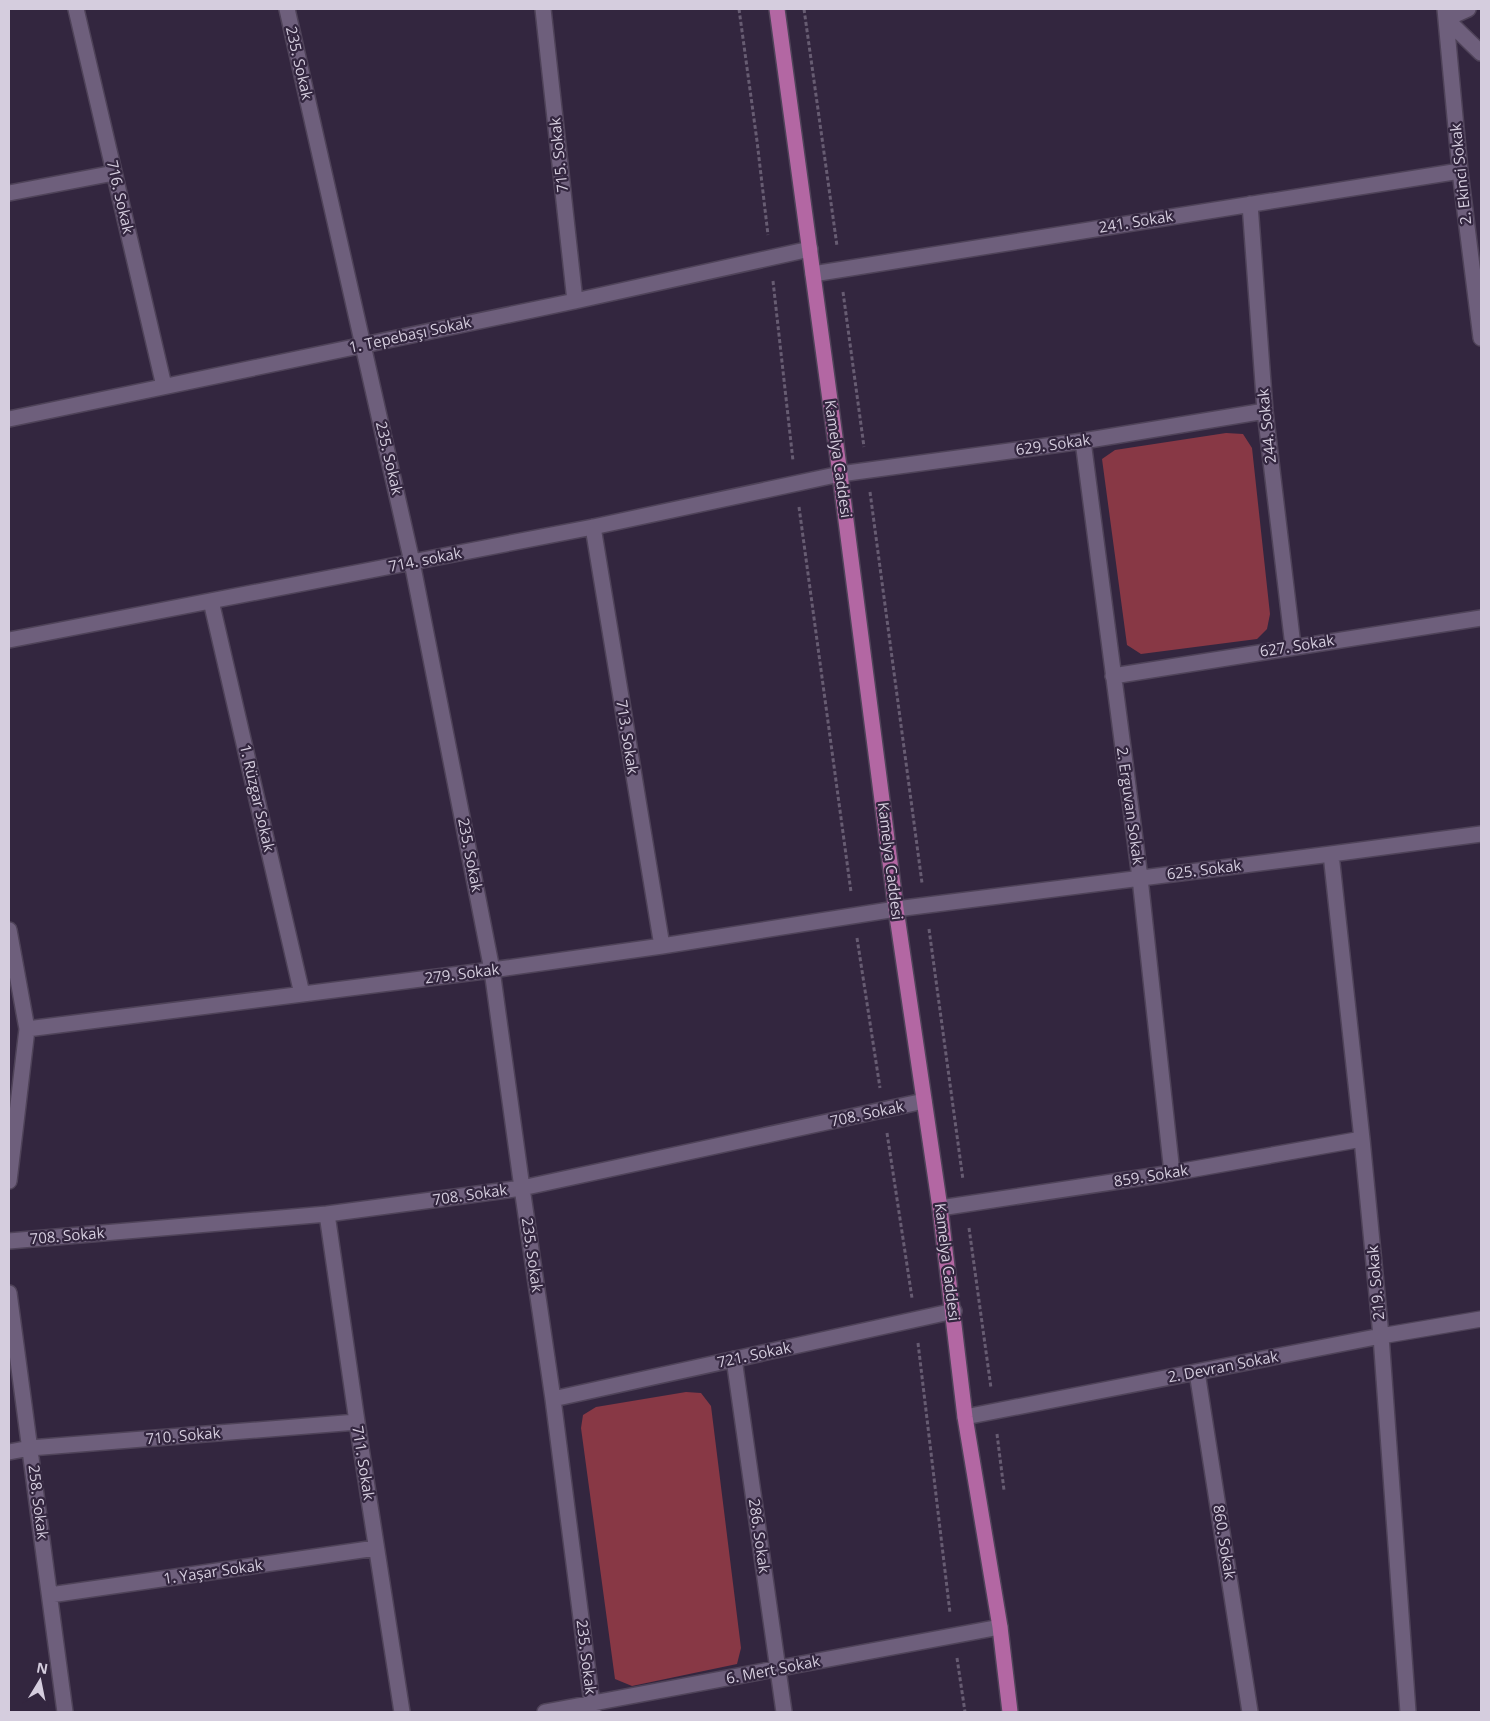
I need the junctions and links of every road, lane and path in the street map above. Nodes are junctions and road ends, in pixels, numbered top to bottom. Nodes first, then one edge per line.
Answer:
1 (76, 9) edge
2 (286, 9) edge
3 (543, 9) edge
4 (739, 9) edge
5 (777, 9) edge
6 (804, 9) edge
7 (1468, 9) edge
8 (1446, 14) edge
9 (1481, 53) edge
10 (1460, 171) junction
11 (114, 173) junction
12 (9, 193) edge
13 (1250, 204) junction
14 (810, 249) junction
15 (770, 258) junction
16 (840, 270) junction
17 (813, 274) junction
18 (1478, 292) edge
19 (575, 301) junction
20 (1481, 338) edge
21 (363, 345) junction
22 (164, 386) junction
23 (1265, 411) junction
24 (9, 419) edge
25 (1083, 441) junction
26 (867, 470) junction
27 (840, 474) junction
28 (796, 484) junction
29 (593, 527) junction
30 (412, 562) junction
31 (211, 601) junction
32 (1481, 618) edge
33 (9, 640) edge
34 (1293, 646) junction
35 (1113, 676) junction
36 (1481, 834) edge
37 (1331, 854) junction
38 (1140, 878) junction
39 (925, 905) junction
40 (896, 909) junction
41 (854, 916) junction
42 (9, 930) edge
43 (662, 946) junction
44 (492, 970) junction
45 (302, 994) junction
46 (27, 1029) junction
47 (924, 1101) junction
48 (883, 1110) junction
49 (1362, 1139) junction
50 (1172, 1173) junction
51 (9, 1181) edge
52 (522, 1188) junction
53 (966, 1204) junction
54 (940, 1208) junction
55 (327, 1214) junction
56 (9, 1241) edge
57 (9, 1293) edge
58 (954, 1311) junction
59 (1481, 1318) edge
60 (915, 1320) junction
61 (1381, 1336) junction
62 (734, 1360) junction
63 (1197, 1372) junction
64 (553, 1399) junction
65 (994, 1411) junction
66 (965, 1417) junction
67 (357, 1422) junction
68 (30, 1448) junction
69 (9, 1452) edge
70 (1005, 1498) dead end
71 (376, 1548) junction
72 (50, 1595) junction
73 (1000, 1626) junction
74 (954, 1635) junction
75 (777, 1670) junction
76 (592, 1708) edge
77 (65, 1712) edge
78 (402, 1712) edge
79 (545, 1712) edge
80 (784, 1712) edge
81 (965, 1712) edge
82 (1010, 1712) edge
83 (1250, 1712) edge
84 (1408, 1712) edge

1 - 11 street, 716. Sokak
2 - 21 street, 235. Sokak
3 - 19 street, 715. Sokak
4 - 15 path
5 - 14 main road, Kamelya Caddesi
6 - 16 path
7 - 8 street
8 - 9 street
8 - 10 street, 2. Ekinci Sokak
10 - 13 street, 241. Sokak
10 - 18 street, 2. Ekinci Sokak
11 - 12 street
11 - 22 street, 716. Sokak
13 - 16 street, 241. Sokak
13 - 23 street, 244. Sokak
14 - 15 street, 1. Tepebaşı Sokak
14 - 17 main road, Kamelya Caddesi
15 - 19 street, 1. Tepebaşı Sokak
15 - 28 path
16 - 17 street, 241. Sokak
16 - 26 path
17 - 27 main road, Kamelya Caddesi
18 - 20 street, 2. Ekinci Sokak
19 - 21 street, 1. Tepebaşı Sokak
21 - 22 street, 1. Tepebaşı Sokak
21 - 30 street, 235. Sokak
22 - 24 street, 1. Tepebaşı Sokak
23 - 25 street, 629. Sokak
23 - 34 street, 244. Sokak
25 - 26 street, 629. Sokak
25 - 35 street, 2. Erguvan Sokak
26 - 27 street, 629. Sokak
26 - 39 path
27 - 28 street, 714. sokak
27 - 40 main road, Kamelya Caddesi
28 - 29 street, 714. sokak
28 - 41 path
29 - 30 street, 714. sokak
29 - 43 street, 713. Sokak
30 - 31 street, 714. sokak
30 - 44 street, 235. Sokak
31 - 33 street, 714. sokak
31 - 45 street, 1. Rüzgar Sokak
32 - 34 street, 627. Sokak
34 - 35 street, 627. Sokak
35 - 38 street, 2. Erguvan Sokak
36 - 37 street, 625. Sokak
37 - 38 street, 625. Sokak
37 - 49 street, 219. Sokak
38 - 39 street, 625. Sokak
38 - 50 street, 2. Erguvan Sokak
39 - 40 street, 625. Sokak
39 - 53 path
40 - 41 street, 279. Sokak
40 - 47 main road, Kamelya Caddesi
41 - 43 street, 279. Sokak
41 - 48 path
42 - 46 street
43 - 44 street, 279. Sokak
44 - 45 street, 279. Sokak
44 - 52 street, 235. Sokak
45 - 46 street, 279. Sokak
46 - 51 street
47 - 48 street, 708. Sokak
47 - 54 main road, Kamelya Caddesi
48 - 52 street, 708. Sokak
48 - 60 path
49 - 50 street, 859. Sokak
49 - 61 street, 219. Sokak
50 - 53 street, 859. Sokak
52 - 55 street, 708. Sokak
52 - 64 street, 235. Sokak
53 - 54 street, 859. Sokak
53 - 65 path
54 - 58 main road, Kamelya Caddesi
55 - 56 street, 708. Sokak
55 - 67 street, 711. Sokak
57 - 68 street, 258. Sokak
58 - 60 street, 721. Sokak
58 - 66 main road, Kamelya Caddesi
59 - 61 street, 2. Devran Sokak
60 - 62 street, 721. Sokak
60 - 74 path
61 - 63 street, 2. Devran Sokak
61 - 84 street, 219. Sokak
62 - 64 street, 721. Sokak
62 - 75 street, 286. Sokak
63 - 65 street, 2. Devran Sokak
63 - 83 street, 860. Sokak
64 - 76 street, 235. Sokak
65 - 66 street, 2. Devran Sokak
65 - 70 path
66 - 73 main road, Kamelya Caddesi
67 - 68 street, 710. Sokak
67 - 71 street, 711. Sokak
68 - 69 street, 710. Sokak
68 - 72 street, 258. Sokak
71 - 72 street, 1. Yaşar Sokak
71 - 78 street, 711. Sokak
72 - 77 street, 258. Sokak
73 - 74 street, 6. Mert Sokak
73 - 82 main road, Kamelya Caddesi
74 - 75 street, 6. Mert Sokak
74 - 81 path
75 - 76 street, 6. Mert Sokak
75 - 80 street, 286. Sokak
76 - 79 street, 6. Mert Sokak

